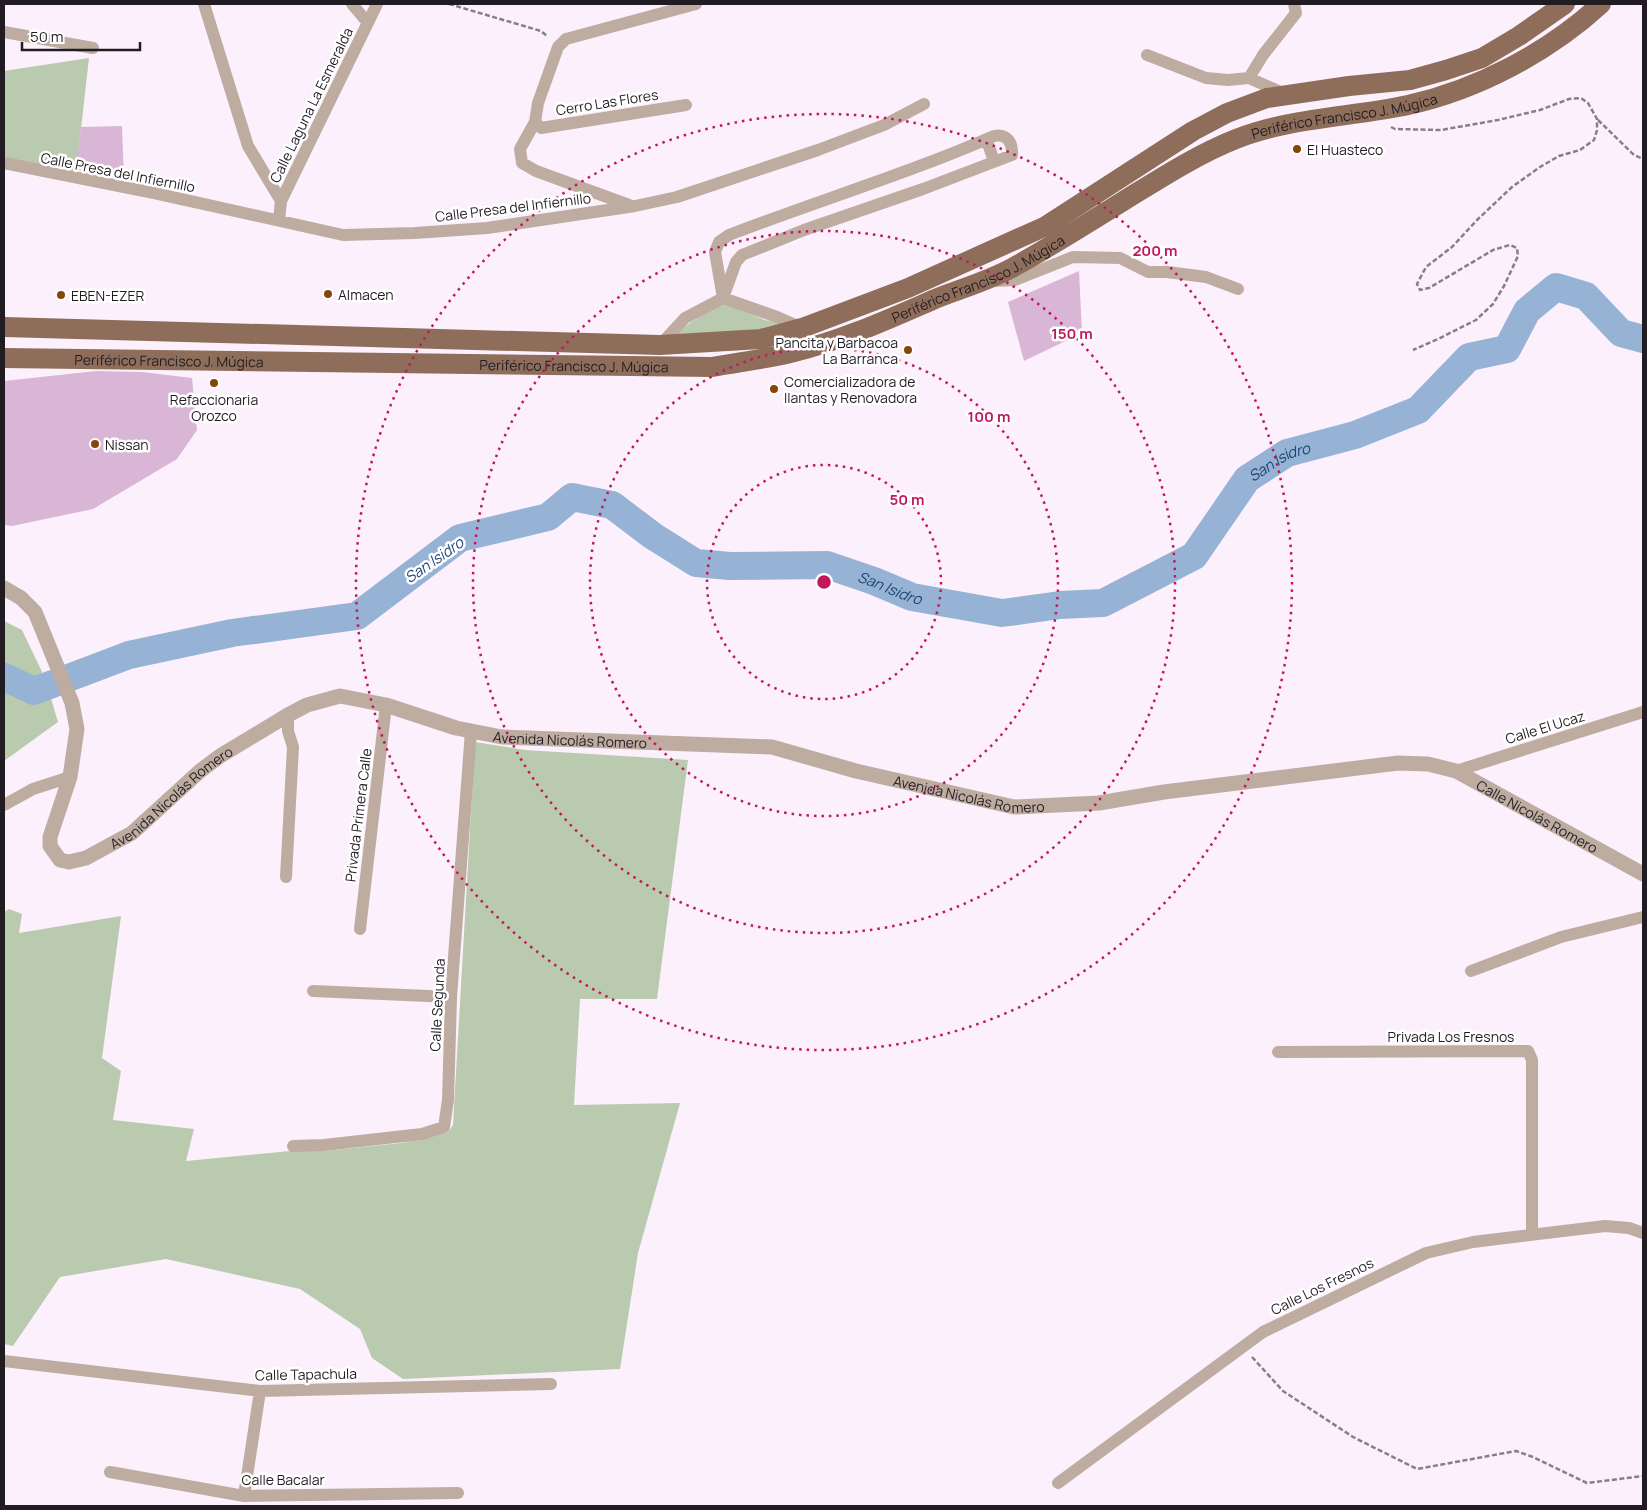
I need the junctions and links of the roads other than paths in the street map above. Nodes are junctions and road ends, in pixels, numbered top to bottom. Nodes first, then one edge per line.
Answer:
1 (204, 4) edge
2 (352, 4) edge
3 (378, 4) edge
4 (696, 4) edge
5 (1294, 4) edge
6 (1564, 4) edge
7 (1601, 4) edge
8 (368, 23) junction
9 (4, 32) edge
10 (92, 48) dead end
11 (1147, 55) dead end
12 (1249, 78) junction
13 (1290, 96) junction
14 (924, 104) dead end
15 (686, 105) dead end
16 (535, 122) junction
17 (988, 139) junction
18 (994, 161) junction
19 (4, 164) edge
20 (916, 168) junction
21 (924, 189) junction
22 (281, 201) junction
23 (632, 206) junction
24 (796, 209) junction
25 (279, 220) junction
26 (804, 230) junction
27 (978, 282) junction
28 (1238, 289) dead end
29 (723, 298) junction
30 (4, 327) edge
31 (802, 328) junction
32 (660, 345) junction
33 (4, 358) edge
34 (4, 588) edge
35 (386, 705) junction
36 (1643, 712) edge
37 (288, 715) junction
38 (471, 732) junction
39 (1428, 764) joint
40 (1456, 771) junction
41 (70, 777) junction
42 (4, 805) edge
43 (1643, 874) edge
44 (286, 877) dead end
45 (1643, 917) edge
46 (360, 929) dead end
47 (1472, 971) dead end
48 (313, 991) dead end
49 (451, 997) junction
50 (1278, 1052) dead end
51 (293, 1146) dead end
52 (1643, 1233) edge
53 (1532, 1235) junction
54 (4, 1361) edge
55 (551, 1384) dead end
56 (260, 1391) junction
57 (110, 1472) dead end
58 (1058, 1483) dead end
59 (458, 1493) dead end
60 (244, 1496) junction

1 - 22 street
2 - 8 street
3 - 8 street, Calle Laguna La Esmeralda
4 - 16 street
5 - 12 street
6 - 13 main road, Periférico Francisco J. Múgica
7 - 27 main road, Periférico Francisco J. Múgica
8 - 22 street, Calle Laguna La Esmeralda
9 - 10 street
11 - 12 street
12 - 13 street
13 - 31 main road, Periférico Francisco J. Múgica
14 - 23 street, Calle Presa del Infiernillo
15 - 16 street, Cerro Las Flores
16 - 23 street
17 - 18 street
17 - 18 street
17 - 20 street
18 - 21 street
19 - 25 street, Calle Presa del Infiernillo
20 - 21 street
20 - 24 street
21 - 26 street
22 - 25 street, Calle Laguna La Esmeralda
23 - 25 street, Calle Presa del Infiernillo
24 - 26 street
24 - 29 street
26 - 29 street
27 - 28 street
27 - 33 main road, Periférico Francisco J. Múgica
29 - 31 street
29 - 32 street
30 - 32 main road, Periférico Francisco J. Múgica
31 - 32 main road, Periférico Francisco J. Múgica
34 - 41 street, Avenida Nicolás Romero
35 - 37 street, Avenida Nicolás Romero
35 - 38 street, Avenida Nicolás Romero
35 - 46 street, Privada Primera Calle
36 - 40 street, Calle El Ucaz
37 - 41 street, Avenida Nicolás Romero
37 - 44 street
38 - 39 street, Avenida Nicolás Romero
38 - 49 street, Calle Segunda
39 - 40 street, Calle Nicolás Romero
40 - 43 street, Calle Nicolás Romero
41 - 42 street
45 - 47 street
48 - 49 street
49 - 51 street, Calle Segunda
50 - 53 street, Privada Los Fresnos
52 - 53 street, Calle Los Fresnos
53 - 58 street, Calle Los Fresnos
54 - 56 street, Calle Tapachula
55 - 56 street, Calle Tapachula
56 - 60 street
57 - 60 street, Calle Bacalar
59 - 60 street, Calle Bacalar

